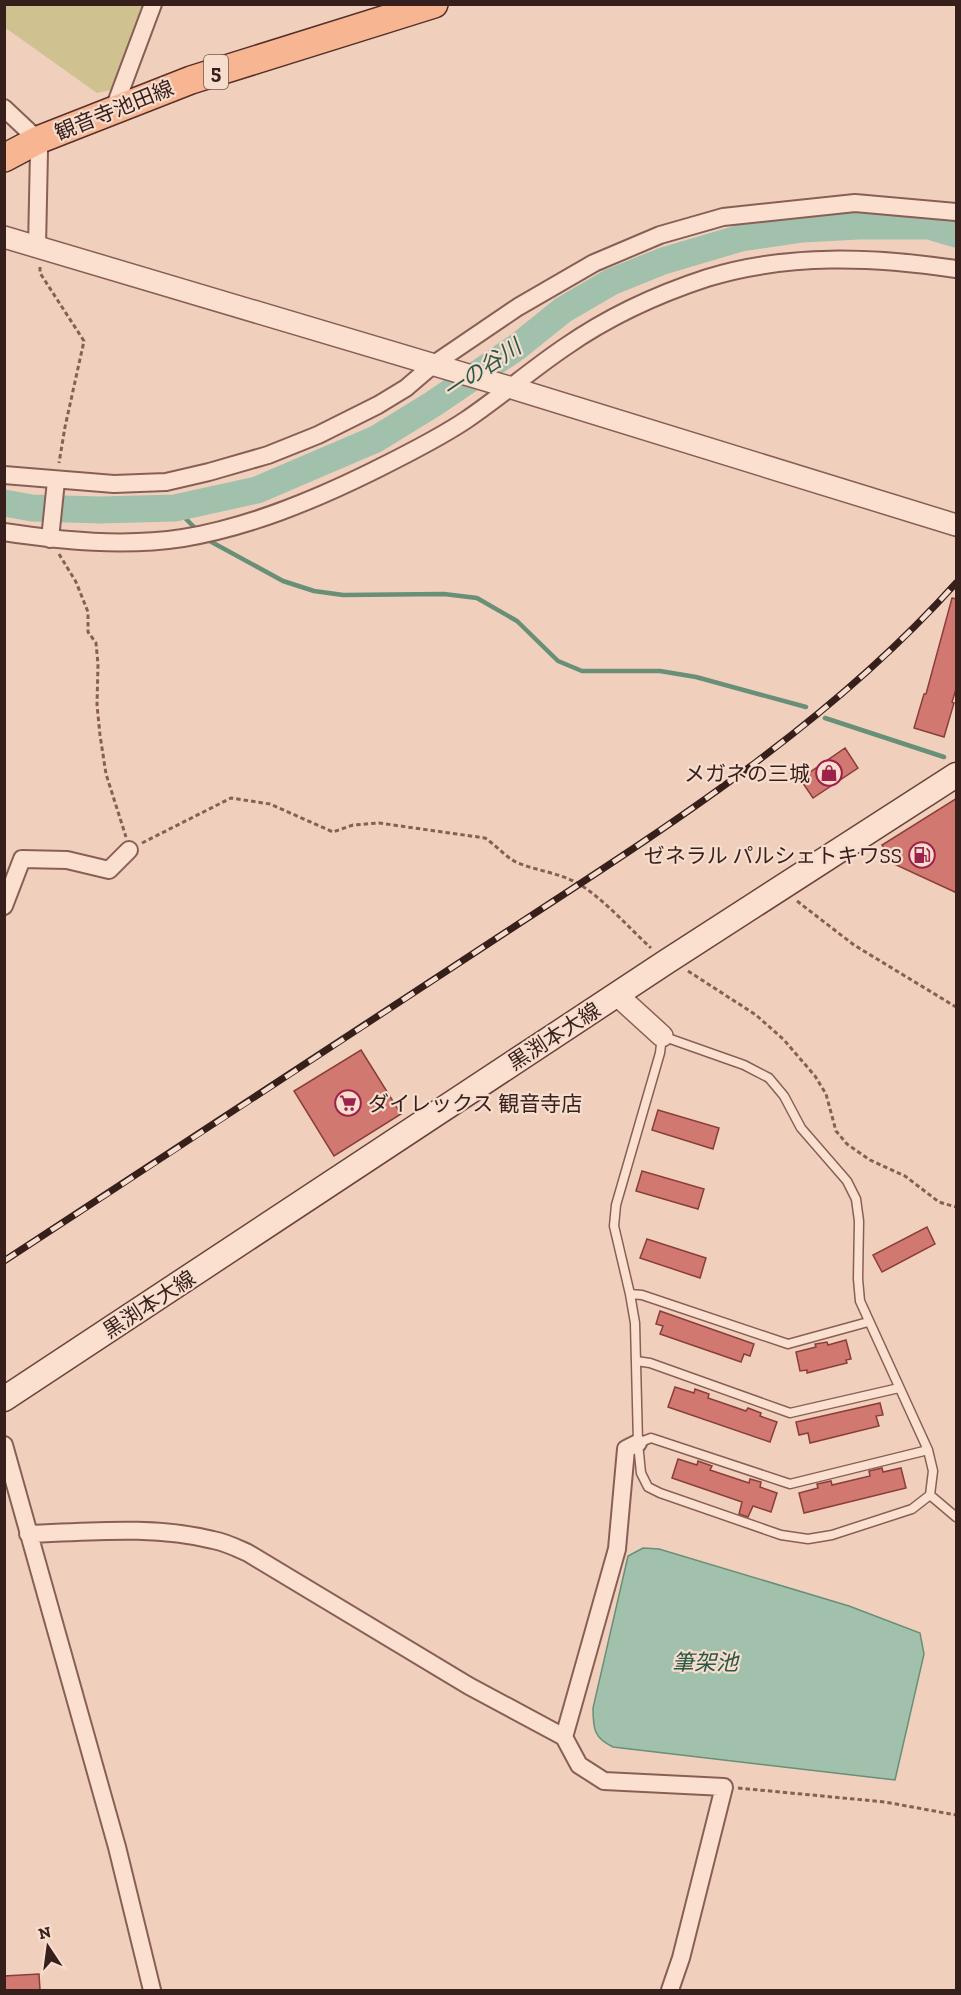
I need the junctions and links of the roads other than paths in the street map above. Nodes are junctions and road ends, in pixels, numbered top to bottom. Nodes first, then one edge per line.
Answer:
1 (153, 4) edge
2 (434, 4) edge
3 (4, 108) edge
4 (113, 111) junction
5 (38, 140) junction
6 (4, 158) edge
7 (957, 212) edge
8 (4, 237) edge
9 (38, 247) junction
10 (957, 269) edge
11 (434, 364) junction
12 (512, 388) junction
13 (4, 476) edge
14 (56, 481) junction
15 (957, 525) edge
16 (4, 532) edge
17 (50, 539) junction
18 (957, 776) edge
19 (129, 850) road end
20 (4, 906) edge
21 (616, 995) junction
22 (662, 1036) junction
23 (630, 1294) junction
24 (868, 1322) junction
25 (636, 1361) junction
26 (899, 1388) junction
27 (4, 1399) edge
28 (638, 1443) junction
29 (4, 1445) edge
30 (928, 1450) junction
31 (930, 1496) junction
32 (957, 1517) edge
33 (28, 1534) junction
34 (564, 1737) junction
35 (152, 1990) edge
36 (670, 1990) edge

1 - 4 street
2 - 4 main road, 観音寺池田線 / 5
3 - 5 street
4 - 5 main road, 観音寺池田線 / 5
5 - 6 main road, 観音寺池田線 / 5
5 - 9 street
7 - 11 street
8 - 9 street
9 - 11 street
10 - 12 street
11 - 12 street
11 - 14 street
12 - 15 street
12 - 17 street
13 - 14 street
14 - 17 street
16 - 17 street
18 - 21 main road, 黒渕本大線
19 - 20 street
21 - 22 street
21 - 27 main road, 黒渕本大線
22 - 23 lane
22 - 24 lane
23 - 24 lane
23 - 25 lane
24 - 26 lane
25 - 26 lane
25 - 28 lane
26 - 30 lane
28 - 30 lane
28 - 31 lane
28 - 34 street
29 - 33 street
30 - 31 lane
31 - 32 lane
33 - 34 street
33 - 35 street
34 - 36 street

